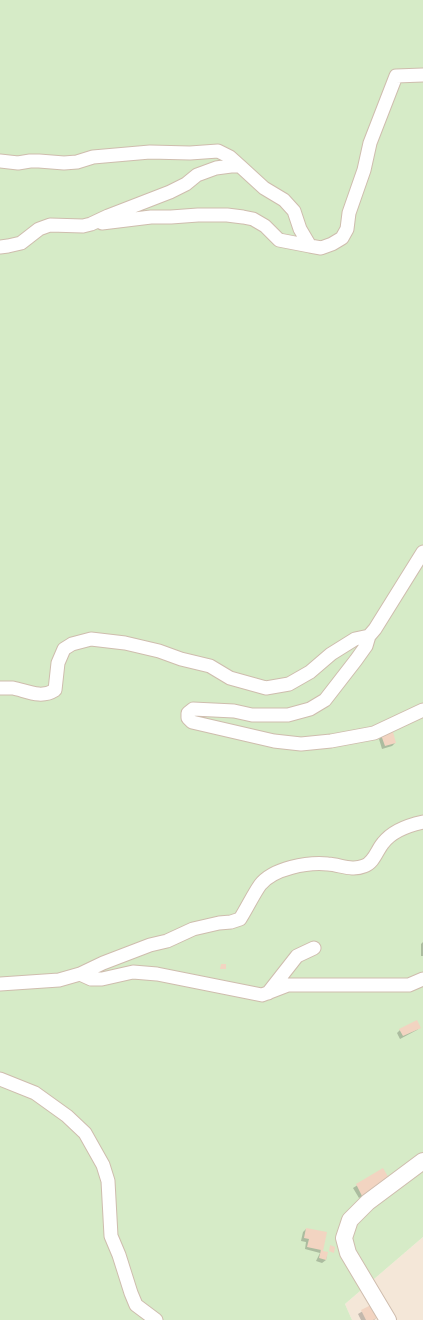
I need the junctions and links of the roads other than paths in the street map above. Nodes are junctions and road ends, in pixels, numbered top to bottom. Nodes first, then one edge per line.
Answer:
1 (423, 75) edge
2 (0, 161) edge
3 (240, 166) junction
4 (91, 224) junction
5 (310, 246) junction
6 (0, 247) edge
7 (423, 552) edge
8 (369, 636) junction
9 (0, 688) edge
10 (423, 710) edge
11 (423, 822) edge
12 (314, 948) dead end
13 (80, 974) junction
14 (423, 979) edge
15 (0, 984) edge
16 (268, 993) junction
17 (0, 1079) edge
18 (423, 1161) edge
19 (156, 1320) edge
20 (388, 1320) edge

1 - 5 street
2 - 3 street
3 - 4 street
3 - 5 street
4 - 5 street
4 - 6 street
7 - 8 street
8 - 9 street
8 - 10 street
11 - 13 street
12 - 16 street
13 - 15 street
13 - 16 street
14 - 16 street
17 - 19 street
18 - 20 street

